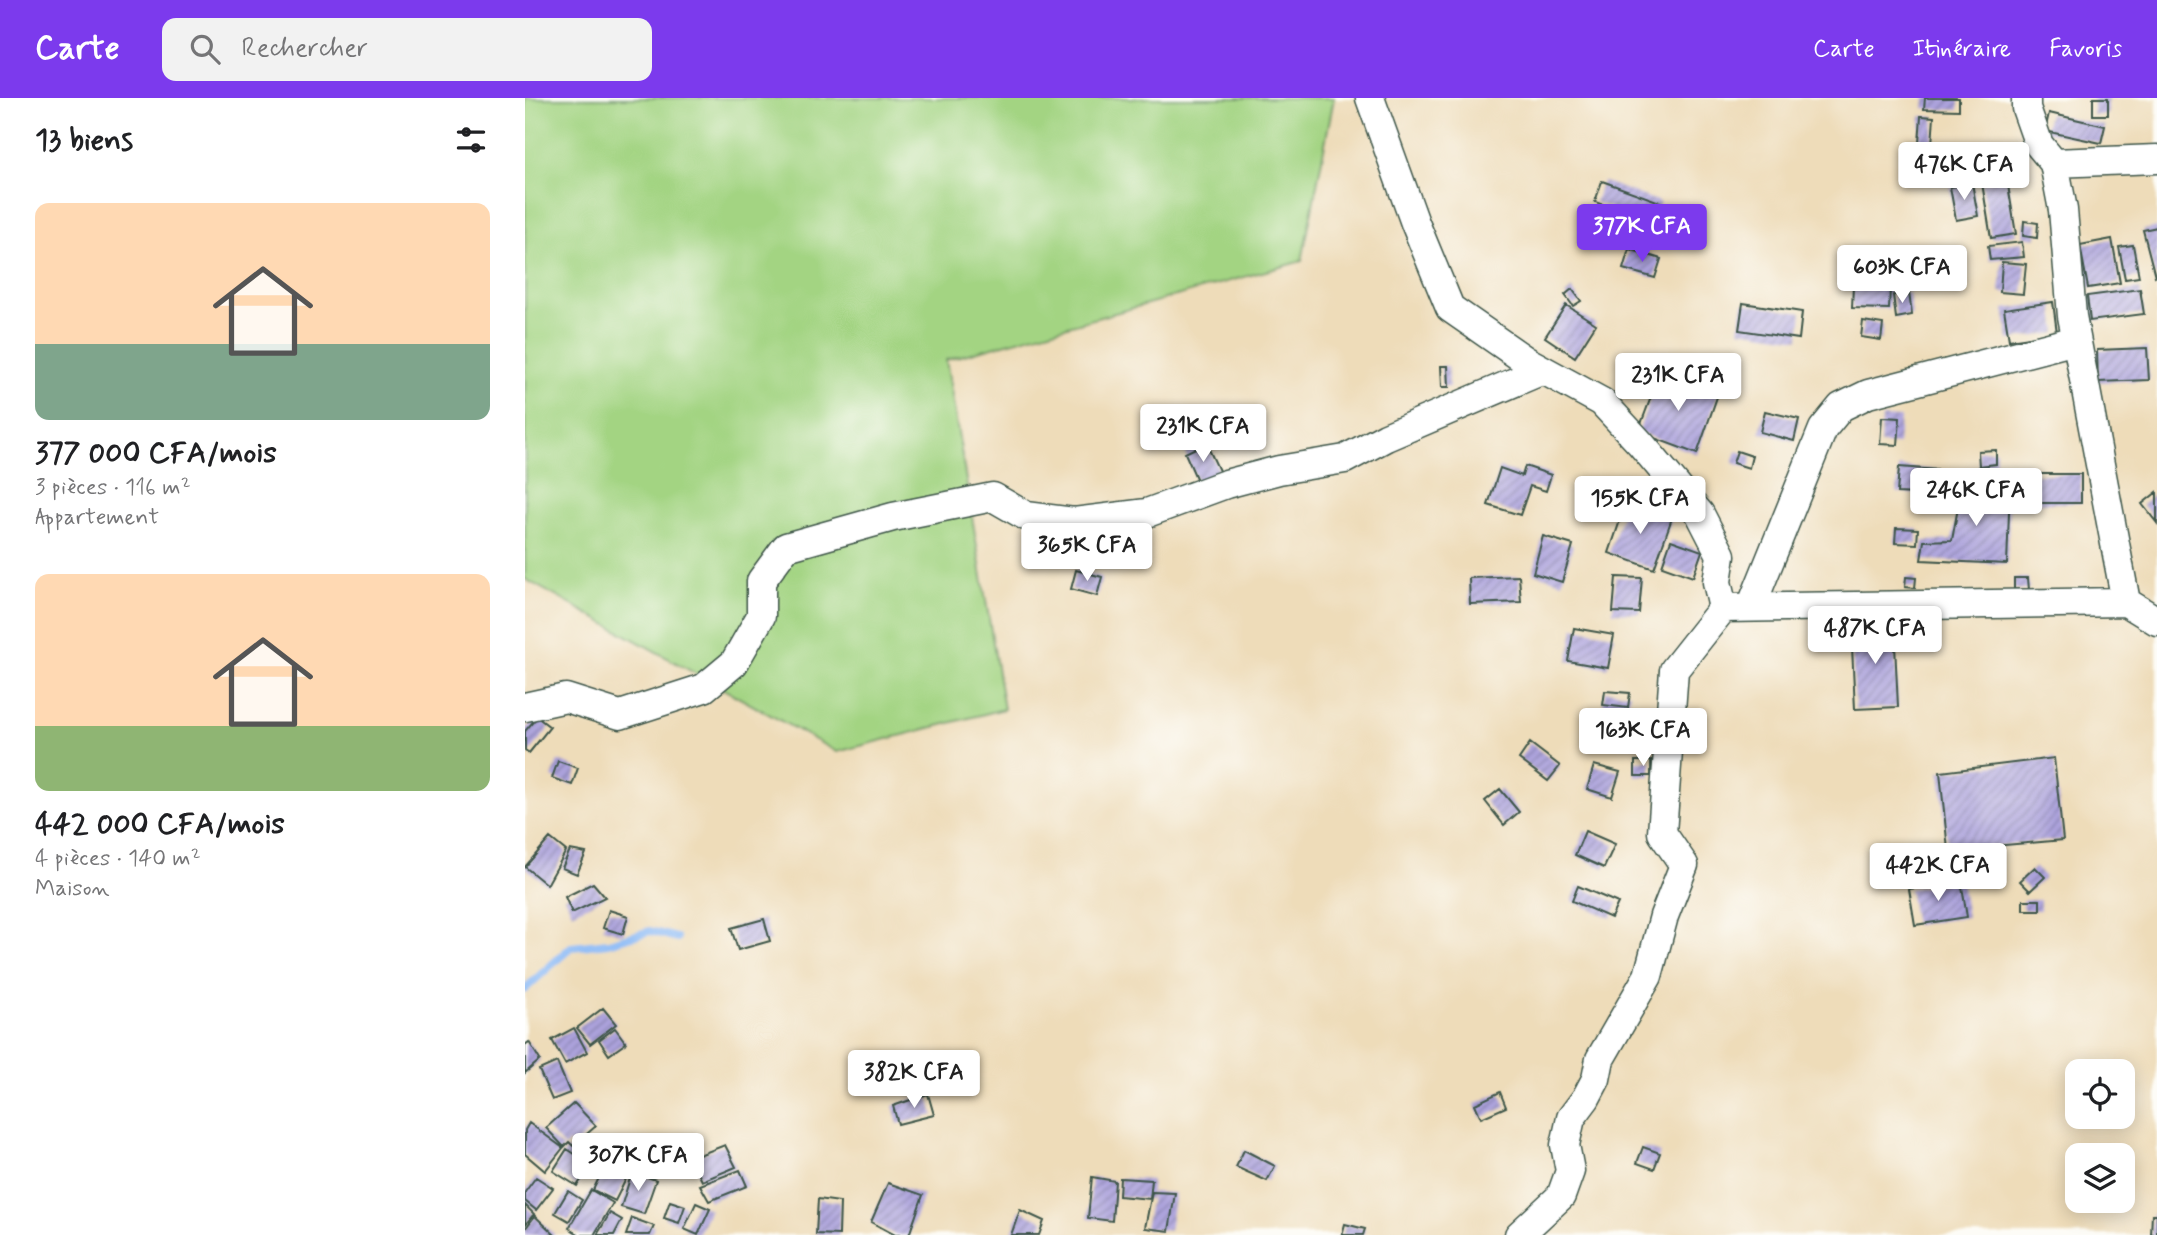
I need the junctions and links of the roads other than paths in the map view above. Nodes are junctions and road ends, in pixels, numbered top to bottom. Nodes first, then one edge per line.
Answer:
1 (1370, 98) edge
2 (2026, 98) edge
3 (2157, 159) edge
4 (2054, 163) junction
5 (2077, 340) junction
6 (1543, 370) junction
7 (2126, 602) junction
8 (1751, 607) junction
9 (1723, 608) junction
10 (2157, 621) edge
11 (525, 707) edge
12 (1519, 1235) edge

1 - 6 street
2 - 4 street
3 - 4 street
4 - 5 street
5 - 7 street
5 - 8 street
6 - 9 street
6 - 11 street
7 - 8 street
7 - 10 street
8 - 9 street
9 - 12 street

